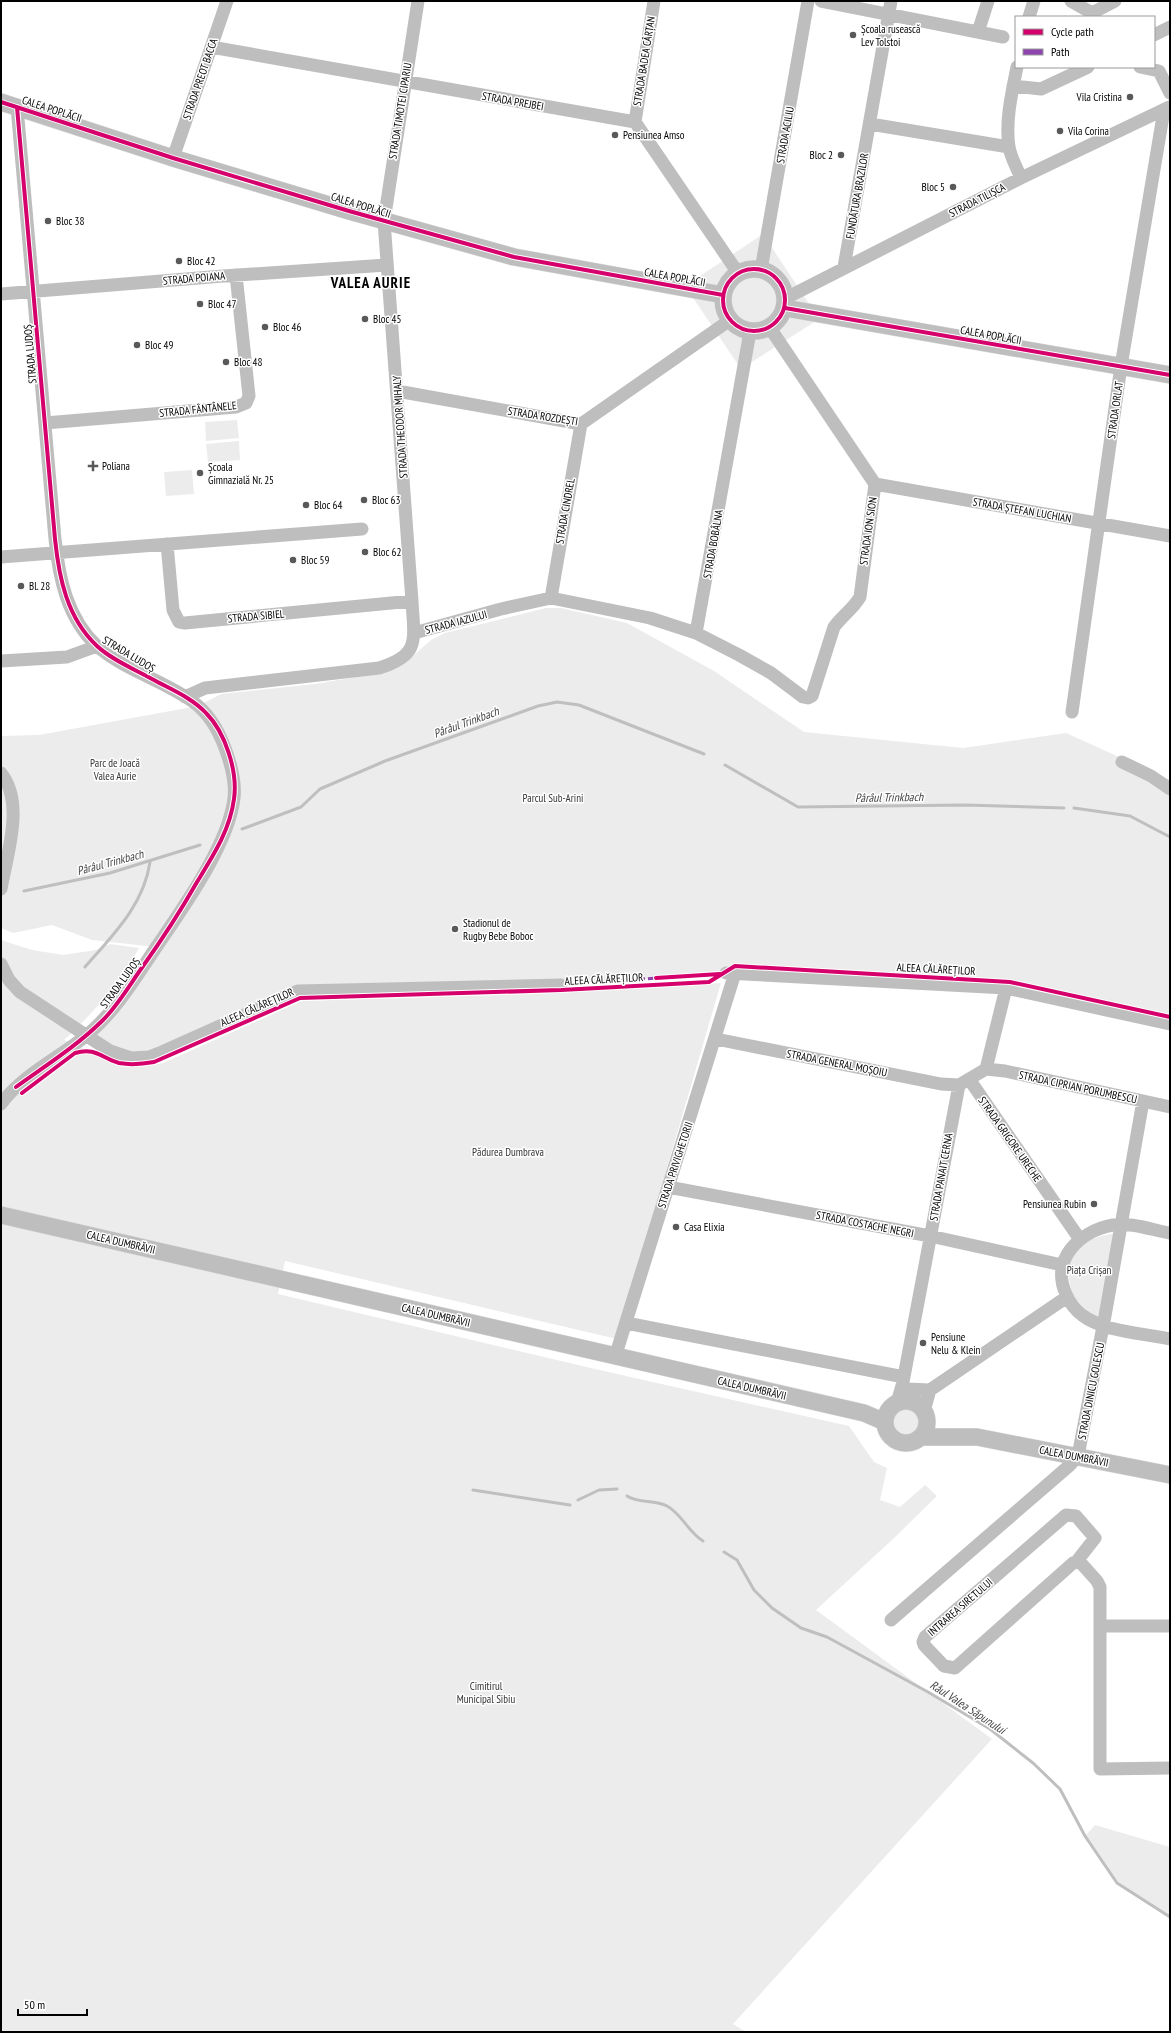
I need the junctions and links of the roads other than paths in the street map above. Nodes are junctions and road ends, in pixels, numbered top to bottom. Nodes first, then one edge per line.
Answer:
1 (228, 1) edge
2 (418, 1) edge
3 (654, 1) edge
4 (808, 1) edge
5 (821, 1) edge
6 (891, 1) edge
7 (988, 1) edge
8 (1034, 1) edge
9 (1071, 1) edge
10 (1115, 1) edge
11 (889, 14) junction
12 (1094, 15) edge
13 (1029, 16) edge
14 (1170, 27) edge
15 (978, 32) junction
16 (1155, 34) edge
17 (1003, 37) dead end
18 (211, 47) junction
19 (1017, 68) edge
20 (1086, 68) edge
21 (1145, 68) edge
22 (404, 82) junction
23 (1013, 86) junction
24 (1170, 93) edge
25 (1, 102) edge
26 (18, 107) junction
27 (1167, 108) edge
28 (635, 122) junction
29 (870, 124) junction
30 (1009, 147) junction
31 (173, 158) junction
32 (1021, 178) junction
33 (384, 221) junction
34 (387, 265) junction
35 (844, 267) junction
36 (762, 270) junction
37 (738, 273) junction
38 (236, 275) junction
39 (34, 291) junction
40 (1, 294) edge
41 (723, 295) junction
42 (785, 303) junction
43 (730, 320) junction
44 (770, 328) junction
45 (750, 332) junction
46 (1121, 366) junction
47 (1170, 375) edge
48 (397, 391) junction
49 (45, 423) junction
50 (581, 424) junction
51 (875, 484) junction
52 (1100, 523) junction
53 (362, 529) dead end
54 (1170, 536) edge
55 (167, 544) junction
56 (57, 553) junction
57 (1, 558) edge
58 (550, 598) junction
59 (412, 602) junction
60 (414, 633) junction
61 (696, 633) junction
62 (97, 646) junction
63 (1, 661) edge
64 (185, 697) junction
65 (1072, 712) dead end
66 (1122, 762) dead end
67 (1, 773) edge
68 (1170, 789) edge
69 (7, 795) edge
70 (1, 889) edge
71 (1, 964) edge
72 (731, 973) joint
73 (562, 985) dead end
74 (1006, 988) junction
75 (1170, 1024) edge
76 (86, 1036) junction
77 (716, 1039) junction
78 (986, 1069) junction
79 (964, 1082) junction
80 (1143, 1101) junction
81 (1, 1104) edge
82 (1170, 1107) edge
83 (668, 1187) junction
84 (4, 1214) edge
85 (1122, 1224) junction
86 (1170, 1233) edge
87 (930, 1236) junction
88 (1079, 1238) junction
89 (1062, 1265) junction
90 (1067, 1297) junction
91 (626, 1323) junction
92 (1103, 1326) junction
93 (1170, 1339) edge
94 (615, 1357) junction
95 (930, 1390) junction
96 (905, 1402) junction
97 (920, 1437) junction
98 (977, 1438) junction
99 (1078, 1456) junction
100 (1170, 1474) edge
101 (1077, 1561) junction
102 (891, 1620) dead end
103 (1100, 1626) junction
104 (1170, 1626) edge
105 (1170, 1768) edge

1 - 18 street, STRADA PREOT BACCA
2 - 22 street, STRADA TIMOTEI CIPARIU
3 - 28 street, STRADA BADEA CÂRȚAN
4 - 36 street, STRADA ACILIU
5 - 11 street
6 - 11 street, FUNDĂTURA BRAZILOR
7 - 15 street
8 - 13 street
9 - 12 street
10 - 12 street
11 - 15 street
11 - 29 street, FUNDĂTURA BRAZILOR
14 - 16 street
15 - 17 street
18 - 22 street, STRADA PREJBEI
18 - 31 street, STRADA PREOT BACCA
19 - 23 street
20 - 23 street
21 - 24 street
22 - 28 street, STRADA PREJBEI
22 - 33 street, STRADA TIMOTEI CIPARIU
23 - 30 street
25 - 26 main road, CALEA POPLĂCII
26 - 31 main road, CALEA POPLĂCII
26 - 39 street, STRADA LUDOȘ
27 - 32 street, STRADA TILIȘCA
27 - 46 street, STRADA ORLAT
28 - 37 street
29 - 30 street
29 - 35 street, FUNDĂTURA BRAZILOR
30 - 32 street
31 - 33 main road, CALEA POPLĂCII
32 - 35 street, STRADA TILIȘCA
33 - 34 street, STRADA THEODOR MIHALY
33 - 41 main road, CALEA POPLĂCII
34 - 38 street, STRADA POIANA
34 - 48 street, STRADA THEODOR MIHALY
35 - 42 street, STRADA TILIȘCA
36 - 37 main road
36 - 42 main road
37 - 41 main road
38 - 39 street, STRADA POIANA
38 - 49 street, STRADA FÂNTÂNELE
39 - 40 street, STRADA POIANA
39 - 49 street, STRADA LUDOȘ
41 - 43 main road
42 - 44 main road
42 - 46 main road, CALEA POPLĂCII
43 - 45 main road
43 - 50 street, STRADA ROZDEȘTI
44 - 45 main road
44 - 51 street, STRADA ION SION
45 - 61 street, STRADA BOBÂLNA
46 - 47 main road, CALEA POPLĂCII
46 - 52 street, STRADA ORLAT
48 - 50 street, STRADA ROZDEȘTI
48 - 59 street, STRADA THEODOR MIHALY
49 - 56 street, STRADA LUDOȘ
50 - 58 street, STRADA CINDREL
51 - 52 street, STRADA ȘTEFAN LUCHIAN
51 - 61 street, STRADA ION SION
52 - 54 street, STRADA ȘTEFAN LUCHIAN
52 - 65 street, STRADA ORLAT
53 - 55 street
55 - 56 street
55 - 59 street, STRADA SIBIEL
56 - 57 street
56 - 62 street, STRADA LUDOȘ
58 - 60 street, STRADA IAZULUI
58 - 61 street, STRADA IAZULUI
59 - 60 street, STRADA THEODOR MIHALY
60 - 64 street, STRADA IAZULUI
62 - 63 street
62 - 64 street, STRADA LUDOȘ
64 - 76 street, STRADA LUDOȘ
66 - 68 street
67 - 69 street
69 - 70 street
71 - 76 street, ALEEA CĂLĂREȚILOR
72 - 74 street, ALEEA CĂLĂREȚILOR
72 - 77 street, STRADA PRIVIGHETORII
73 - 76 street, ALEEA CĂLĂREȚILOR
74 - 75 street, ALEEA CĂLĂREȚILOR
74 - 78 street
76 - 81 street, STRADA LUDOȘ
77 - 79 street, STRADA GENERAL MOȘOIU
77 - 83 street, STRADA PRIVIGHETORII
78 - 79 street
78 - 80 street, STRADA CIPRIAN PORUMBESCU
79 - 87 street, STRADA PANAIT CERNA
79 - 88 street, STRADA GRIGORE URECHE
80 - 82 street, STRADA CIPRIAN PORUMBESCU
80 - 85 street
83 - 87 street, STRADA COSTACHE NEGRI
83 - 91 street, STRADA PRIVIGHETORII
84 - 94 main road, CALEA DUMBRĂVII
85 - 86 street
85 - 88 street
85 - 92 street
87 - 89 street, STRADA COSTACHE NEGRI
87 - 96 street, STRADA PANAIT CERNA
88 - 89 street
89 - 90 street
90 - 92 street
90 - 95 street
91 - 94 street, STRADA PRIVIGHETORII
91 - 96 street, CALEA DUMBRĂVII
92 - 93 street
92 - 99 street, STRADA DINICU GOLESCU
94 - 96 main road, CALEA DUMBRĂVII
95 - 96 street
95 - 96 street
96 - 97 main road
96 - 97 main road, CALEA DUMBRĂVII
96 - 98 main road, CALEA DUMBRĂVII
97 - 98 main road, CALEA DUMBRĂVII
98 - 99 main road, CALEA DUMBRĂVII
99 - 100 main road, CALEA DUMBRĂVII
99 - 102 street
101 - 101 street, INTRAREA SIRETULUI
101 - 103 street
103 - 104 street
103 - 105 street

